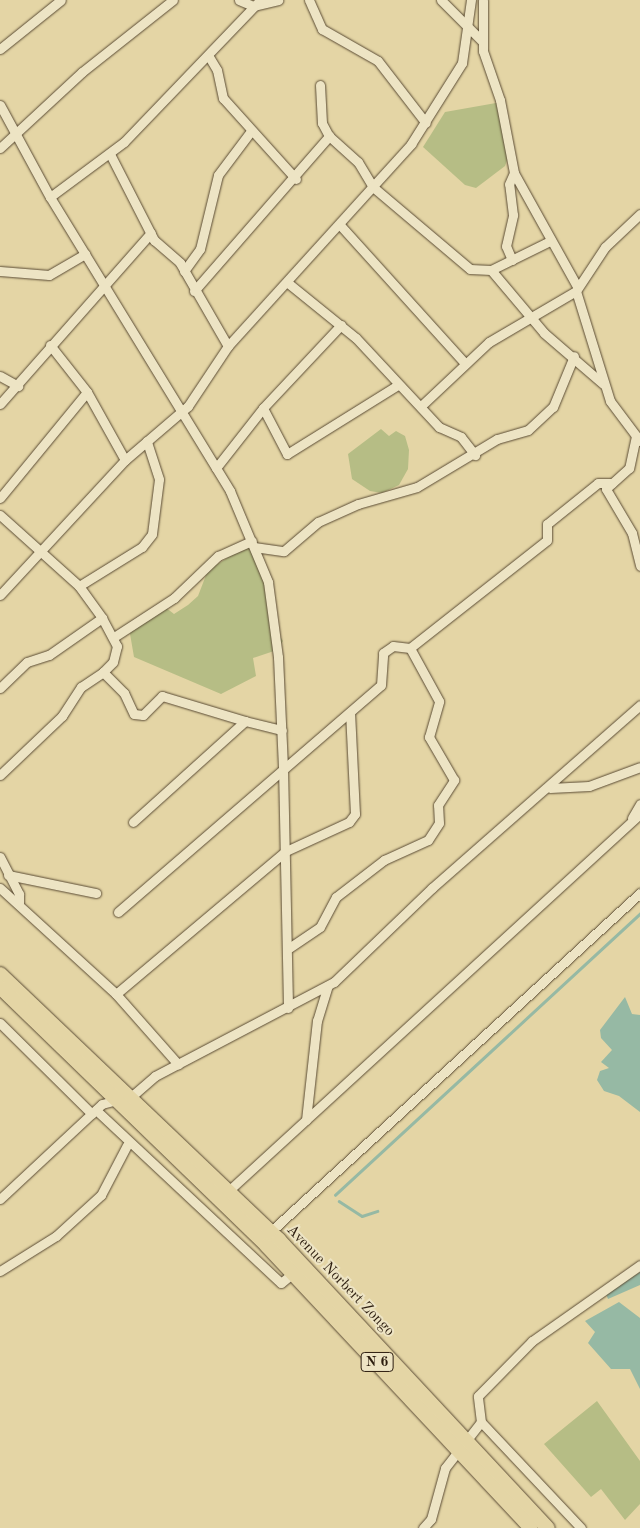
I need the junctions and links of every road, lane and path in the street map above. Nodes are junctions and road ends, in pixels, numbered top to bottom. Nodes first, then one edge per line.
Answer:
1 (61, 0) edge
2 (173, 0) edge
3 (239, 0) edge
4 (260, 0) edge
5 (278, 0) edge
6 (309, 0) edge
7 (441, 0) edge
8 (471, 0) edge
9 (483, 0) edge
10 (253, 6) junction
11 (466, 24) junction
12 (482, 41) junction
13 (0, 48) edge
14 (208, 55) junction
15 (320, 85) dead end
16 (0, 105) edge
17 (426, 123) junction
18 (251, 130) junction
19 (15, 136) junction
20 (329, 136) junction
21 (0, 148) edge
22 (110, 154) junction
23 (366, 173) junction
24 (514, 173) junction
25 (382, 177) junction
26 (296, 179) junction
27 (373, 187) junction
28 (50, 197) junction
29 (640, 214) edge
30 (340, 225) junction
31 (151, 233) junction
32 (548, 242) junction
33 (85, 254) junction
34 (512, 260) junction
35 (491, 270) junction
36 (184, 271) junction
37 (1, 273) edge
38 (288, 283) junction
39 (105, 289) junction
40 (576, 289) junction
41 (194, 291) junction
42 (529, 316) junction
43 (341, 325) junction
44 (50, 345) junction
45 (228, 346) junction
46 (574, 356) junction
47 (464, 362) junction
48 (0, 376) edge
49 (603, 384) junction
50 (398, 385) junction
51 (18, 386) junction
52 (86, 392) junction
53 (0, 404) edge
54 (421, 406) junction
55 (263, 408) junction
56 (180, 413) junction
57 (638, 438) edge
58 (147, 441) junction
59 (475, 454) junction
60 (125, 460) junction
61 (216, 468) junction
62 (612, 483) junction
63 (0, 498) edge
64 (0, 515) edge
65 (253, 544) junction
66 (40, 553) junction
67 (640, 566) edge
68 (79, 586) junction
69 (0, 595) edge
70 (102, 618) junction
71 (114, 637) junction
72 (410, 648) junction
73 (103, 672) junction
74 (0, 688) edge
75 (640, 705) edge
76 (350, 713) junction
77 (245, 721) junction
78 (282, 730) junction
79 (283, 767) junction
80 (640, 767) edge
81 (0, 775) edge
82 (550, 788) junction
83 (640, 804) edge
84 (640, 814) edge
85 (133, 822) dead end
86 (628, 825) junction
87 (286, 851) junction
88 (0, 858) edge
89 (8, 876) junction
90 (0, 888) edge
91 (96, 893) dead end
92 (640, 893) edge
93 (19, 904) junction
94 (118, 912) dead end
95 (289, 948) junction
96 (0, 974) edge
97 (328, 986) junction
98 (0, 987) edge
99 (116, 994) junction
100 (288, 1008) junction
101 (0, 1022) edge
102 (178, 1064) junction
103 (132, 1096) junction
104 (119, 1101) junction
105 (94, 1112) junction
106 (306, 1120) junction
107 (128, 1145) junction
108 (224, 1194) junction
109 (0, 1198) edge
110 (266, 1236) junction
111 (640, 1265) edge
112 (0, 1270) edge
113 (293, 1273) junction
114 (481, 1422) junction
115 (464, 1444) junction
116 (423, 1528) edge
117 (531, 1528) edge
118 (548, 1528) edge
119 (582, 1528) edge

1 - 13 street
2 - 19 street
3 - 10 street
4 - 10 street
5 - 10 street
6 - 17 street
7 - 11 street
8 - 11 street
9 - 12 street
10 - 14 street
11 - 12 street
11 - 17 street
12 - 24 street
14 - 18 street
14 - 22 street
15 - 20 street
16 - 19 street
17 - 25 street
18 - 26 street
18 - 36 street
19 - 21 street
19 - 28 street
20 - 23 street
20 - 26 street
22 - 28 street
22 - 31 street
23 - 25 street
23 - 27 street
24 - 32 street
24 - 34 street
25 - 27 street
26 - 41 street
27 - 30 street
27 - 35 street
28 - 33 street
29 - 40 street
30 - 38 street
30 - 47 street
31 - 36 street
31 - 39 street
32 - 34 street
32 - 40 street
33 - 37 street
33 - 39 street
34 - 35 street
35 - 42 street
36 - 41 street
38 - 43 street
38 - 45 street
39 - 44 street
39 - 56 street
40 - 42 street
40 - 49 street
41 - 45 street
42 - 46 street
42 - 47 street
43 - 50 street
43 - 55 street
44 - 51 street
44 - 52 street
45 - 56 street
46 - 49 street
46 - 59 street
47 - 54 street
48 - 51 street
49 - 57 street
50 - 54 street
50 - 55 street
51 - 53 street
52 - 60 street
52 - 63 street
54 - 59 street
55 - 61 street
56 - 58 street
56 - 61 street
57 - 62 street
58 - 60 street
58 - 68 street
59 - 65 street
60 - 66 street
61 - 65 street
62 - 67 street
62 - 72 street
64 - 66 street
65 - 71 street
65 - 78 street
66 - 68 street
66 - 69 street
68 - 70 street
70 - 71 street
70 - 74 street
71 - 73 street
72 - 76 street
72 - 95 street
73 - 77 street
73 - 81 street
75 - 82 street
76 - 79 street
76 - 87 street
77 - 78 street
77 - 85 street
78 - 79 street
79 - 87 street
79 - 94 street
80 - 82 street
82 - 97 street
83 - 86 street
84 - 86 street
86 - 106 street
87 - 95 street
87 - 99 street
88 - 89 street
89 - 91 street
89 - 93 street
90 - 93 street
92 - 110 street
93 - 99 street
95 - 100 street
96 - 103 main road, N 6
97 - 100 street
97 - 106 street
98 - 104 main road, N 6
99 - 102 street
100 - 102 street
101 - 105 street
102 - 103 street
103 - 104 street
103 - 108 main road, N 6
104 - 105 street
104 - 108 main road, N 6
105 - 107 street
105 - 109 street
106 - 108 street
107 - 112 street
107 - 113 street
108 - 110 main road, Avenue Norbert Zongo / N 6
110 - 113 main road, Avenue Norbert Zongo / N 6
110 - 115 main road, Avenue Norbert Zongo / N 6
111 - 114 street
113 - 115 main road, Avenue Norbert Zongo / N 6
114 - 115 street
114 - 119 street
115 - 116 street
115 - 117 main road, Avenue Norbert Zongo / N 6
115 - 118 main road, Avenue Norbert Zongo / N 6

